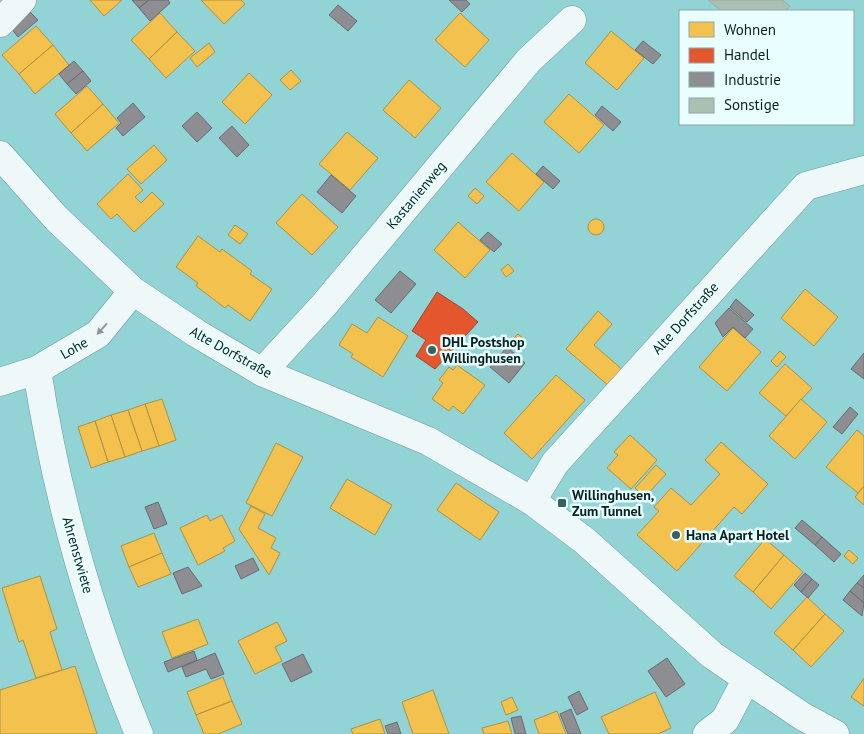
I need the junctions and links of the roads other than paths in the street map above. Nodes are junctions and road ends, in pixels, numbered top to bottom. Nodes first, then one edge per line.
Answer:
1 (22, 0) edge
2 (572, 20) dead end
3 (0, 23) edge
4 (0, 155) edge
5 (864, 170) edge
6 (133, 291) junction
7 (37, 370) junction
8 (262, 372) junction
9 (0, 382) edge
10 (532, 501) junction
11 (746, 680) junction
12 (722, 729) edge
13 (139, 734) edge
14 (835, 734) edge

1 - 3 street
2 - 8 street, Kastanienweg
4 - 6 street, Alte Dorfstraße
5 - 10 street, Alte Dorfstraße
6 -> 7 street, Lohe
6 - 8 street, Alte Dorfstraße
7 - 9 street, Lohe
7 - 13 street, Ahrenstwiete
8 - 10 street, Alte Dorfstraße
10 - 11 street, Alte Dorfstraße
11 - 12 street
11 - 14 street, Alte Dorfstraße

